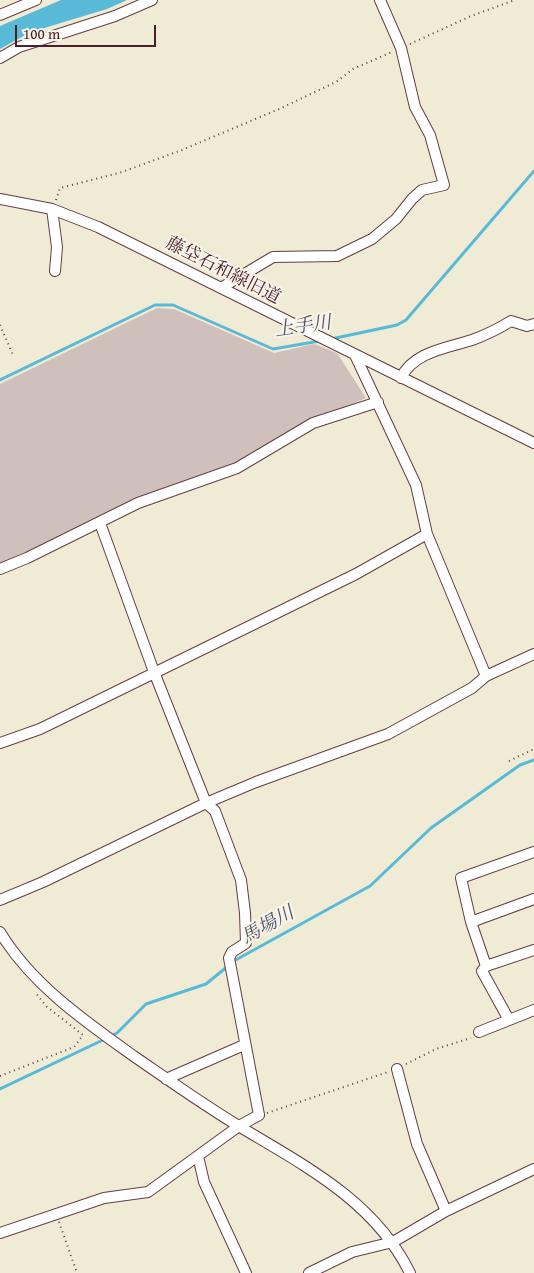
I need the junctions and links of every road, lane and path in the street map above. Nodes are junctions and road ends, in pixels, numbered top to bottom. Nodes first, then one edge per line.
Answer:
1 (36, 0) edge
2 (152, 0) edge
3 (380, 0) edge
4 (515, 0) edge
5 (0, 14) edge
6 (401, 48) junction
7 (0, 58) edge
8 (0, 199) edge
9 (52, 210) junction
10 (55, 271) dead end
11 (221, 288) junction
12 (534, 324) edge
13 (0, 325) edge
14 (13, 355) dead end
15 (355, 355) junction
16 (400, 378) junction
17 (378, 402) junction
18 (534, 443) edge
19 (100, 523) junction
20 (428, 534) junction
21 (0, 569) edge
22 (534, 654) edge
23 (154, 672) junction
24 (486, 676) junction
25 (0, 743) edge
26 (534, 749) edge
27 (509, 762) dead end
28 (206, 803) junction
29 (534, 852) edge
30 (534, 899) edge
31 (0, 900) edge
32 (471, 922) junction
33 (0, 932) edge
34 (534, 950) edge
35 (486, 966) junction
36 (35, 977) junction
37 (534, 1010) edge
38 (509, 1020) junction
39 (479, 1032) joint
40 (244, 1045) junction
41 (397, 1069) junction
42 (0, 1076) edge
43 (166, 1079) junction
44 (259, 1116) junction
45 (239, 1126) junction
46 (198, 1156) junction
47 (534, 1169) edge
48 (446, 1211) junction
49 (55, 1213) junction
50 (0, 1233) edge
51 (393, 1242) junction
52 (77, 1273) edge
53 (246, 1273) edge
54 (309, 1273) edge
55 (410, 1273) edge

1 - 5 street
2 - 7 street
3 - 6 street
4 - 6 path
6 - 9 path
6 - 11 street
8 - 9 street, 藤垈石和線旧道
9 - 10 street
9 - 11 street, 藤垈石和線旧道
11 - 15 street, 藤垈石和線旧道
12 - 16 street
13 - 14 path
15 - 16 street, 藤垈石和線旧道
15 - 17 street
16 - 18 street, 藤垈石和線旧道
17 - 19 street
17 - 20 street
19 - 21 street
19 - 23 street
20 - 23 street
20 - 24 street
22 - 24 street
23 - 25 street
23 - 28 street
24 - 28 street
26 - 27 path
28 - 31 street
28 - 40 street
29 - 32 street
30 - 32 street
32 - 35 street
33 - 36 street
34 - 35 street
35 - 38 street
36 - 42 path
36 - 43 street
37 - 38 street
38 - 39 street
39 - 41 path
40 - 43 street
40 - 44 street
41 - 44 path
41 - 48 street
43 - 45 street
44 - 45 street
45 - 46 street
45 - 51 street
46 - 49 street
46 - 53 street
47 - 48 street
48 - 51 street
49 - 50 street
49 - 52 path
51 - 54 street
51 - 55 street

